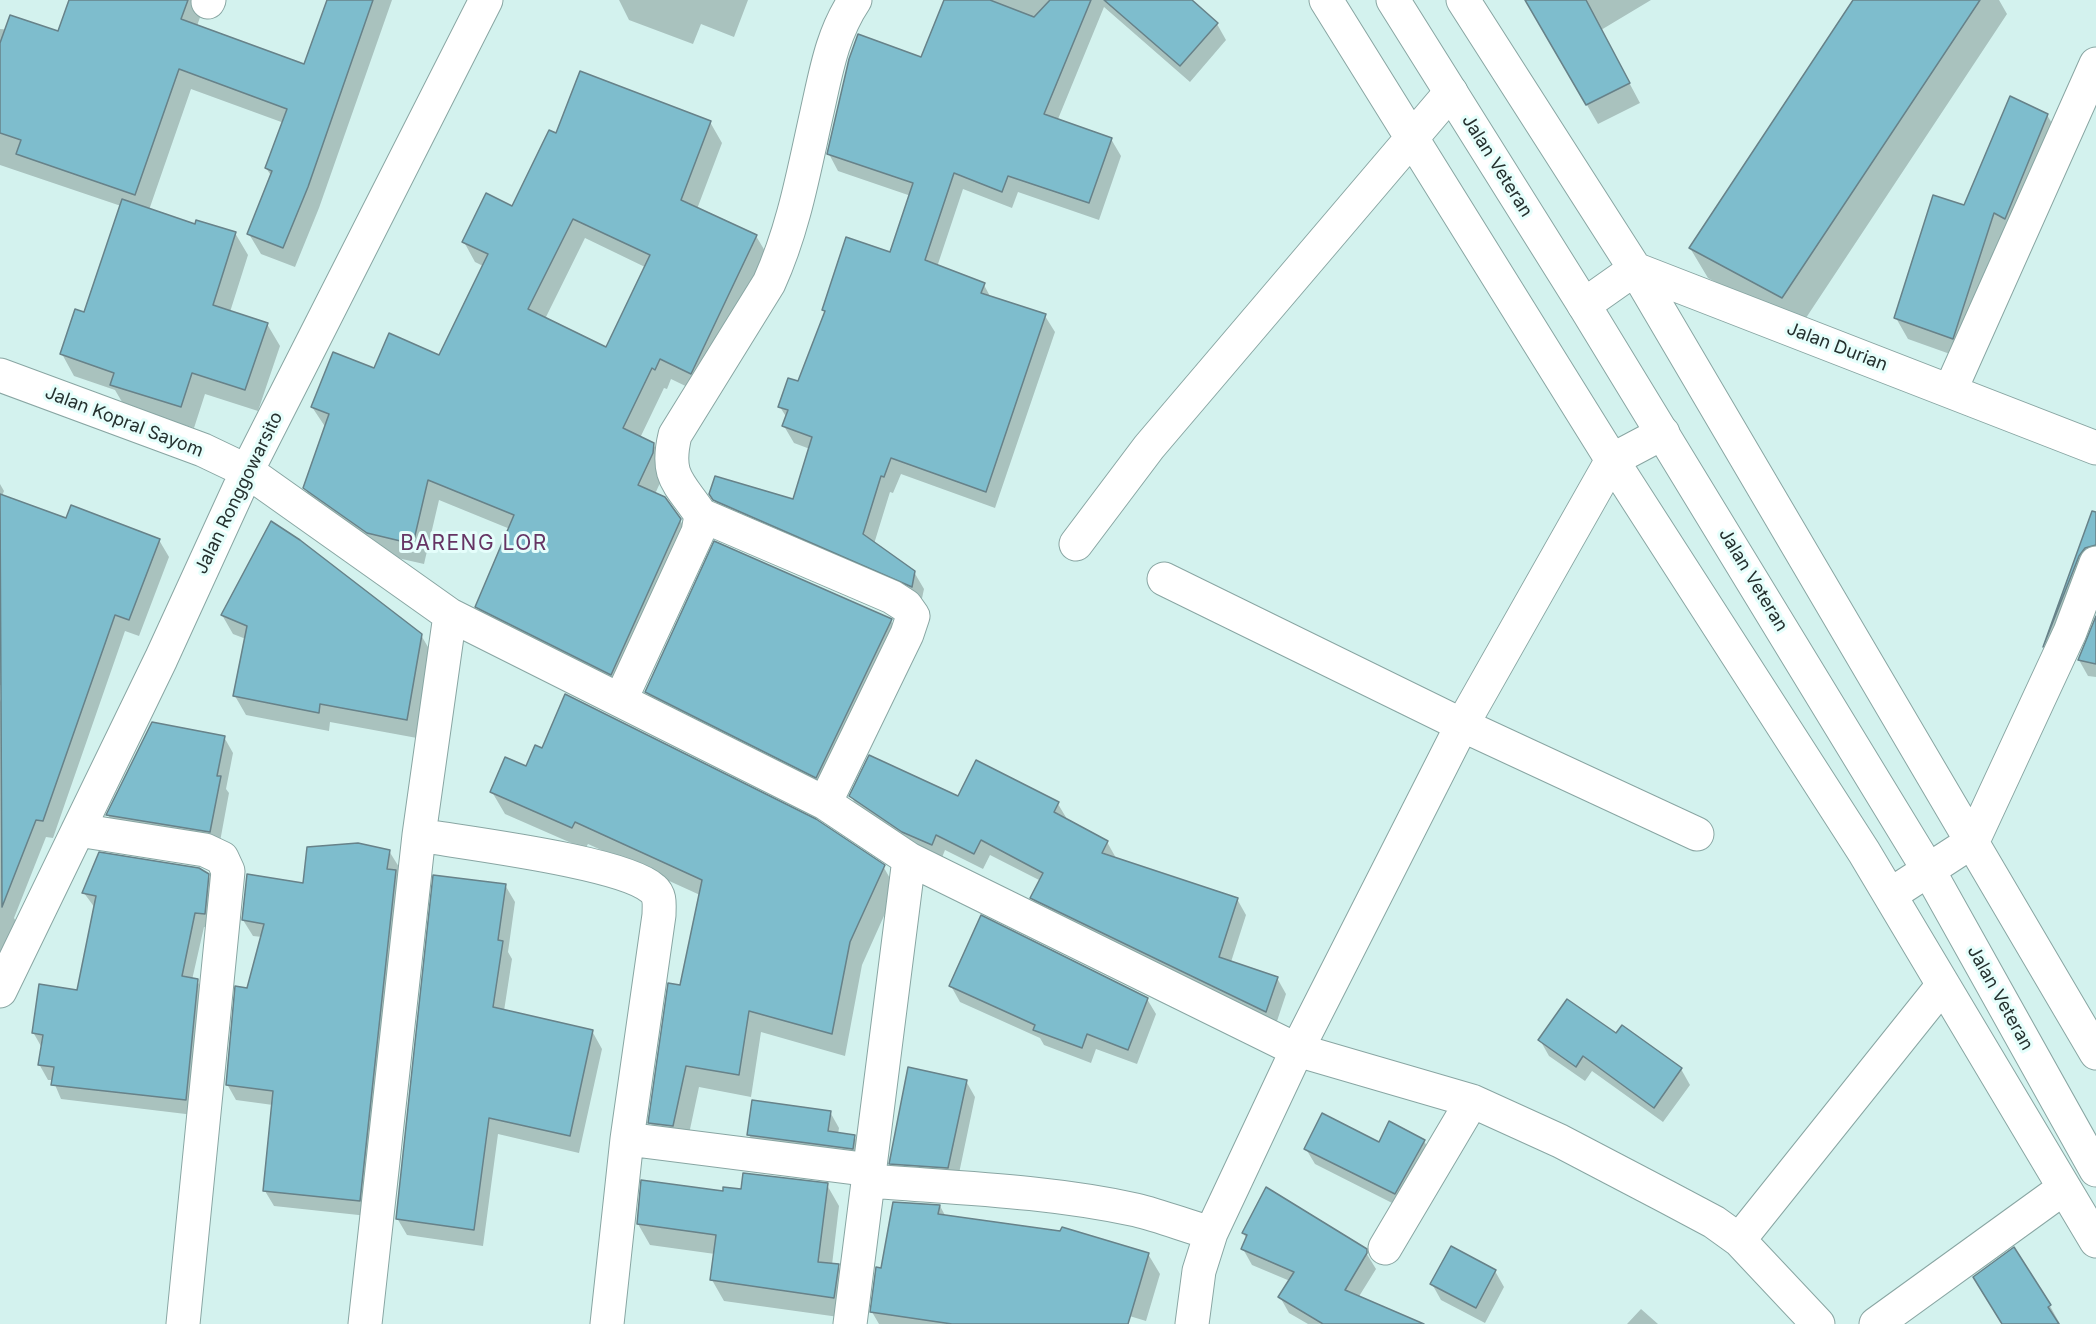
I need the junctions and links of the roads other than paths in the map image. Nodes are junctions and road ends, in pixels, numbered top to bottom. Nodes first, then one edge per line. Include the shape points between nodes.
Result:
1 (486, 0) edge
2 (855, 0) edge
3 (1326, 0) edge
4 (1393, 0) edge
5 (1463, 0) edge
6 (2096, 64) edge
7 (1451, 92) junction
8 (1410, 138) junction
9 (1635, 268) junction
10 (1584, 305) junction
11 (0, 375) edge
12 (1950, 391) junction
13 (1663, 433) junction
14 (2096, 448) edge
15 (1612, 460) junction
16 (247, 471) junction
17 (701, 515) junction
18 (1076, 544) dead end
19 (2096, 563) edge
20 (1164, 579) dead end
21 (450, 615) junction
22 (621, 699) junction
23 (1462, 725) junction
24 (825, 803) junction
25 (78, 830) junction
26 (1697, 834) dead end
27 (419, 835) junction
28 (1972, 842) junction
29 (909, 859) junction
30 (1929, 870) junction
31 (1890, 895) junction
32 (1943, 985) junction
33 (0, 991) edge
34 (1297, 1050) junction
35 (2096, 1053) edge
36 (1472, 1101) junction
37 (627, 1139) junction
38 (2096, 1170) edge
39 (871, 1176) junction
40 (2064, 1188) junction
41 (1211, 1233) junction
42 (1739, 1240) junction
43 (2096, 1241) edge
44 (1385, 1248) dead end
45 (183, 1324) edge
46 (365, 1324) edge
47 (607, 1324) edge
48 (850, 1324) edge
49 (1192, 1324) edge
50 (1818, 1324) edge
51 (1876, 1324) edge

1 - 16 street, Jalan Ronggowarsito
2 - 17 street via 833,41 781,256 769,283 675,435 671,472
3 - 8 street
4 - 7 street, Jalan Veteran
5 - 9 street
6 - 12 street
7 - 8 street
7 - 10 street, Jalan Veteran
8 - 15 street
8 - 18 street via 1149,447
9 - 10 street
9 - 12 street, Jalan Durian
9 - 28 street
10 - 13 street, Jalan Veteran
11 - 16 street, Jalan Kopral Sayom via 203,450
12 - 14 street, Jalan Durian
13 - 15 street
13 - 30 street, Jalan Veteran
15 - 23 street
15 - 31 street
16 - 21 street, Jalan Kopral Sayom
16 - 25 street, Jalan Ronggowarsito
17 - 22 street via 698,532
17 - 24 street via 892,597 913,616
19 - 28 street via 2070,632
20 - 23 street
21 - 22 street, Jalan Kopral Sayom
21 - 27 street
22 - 24 street, Jalan Kopral Sayom
23 - 26 street
23 - 34 street
24 - 29 street, Jalan Kopral Sayom
25 - 33 street, Jalan Ronggowarsito
25 - 45 street via 205,850 222,858 228,871
27 - 37 street via 617,872 655,890 660,898 659,915
27 - 46 street
28 - 30 street
28 - 35 street
29 - 34 street, Jalan Kopral Sayom
29 - 39 street
30 - 31 street
30 - 38 street, Jalan Veteran
31 - 32 street
32 - 40 street
32 - 42 street
34 - 36 street, Jalan Kopral Sayom
34 - 41 street
36 - 42 street, Jalan Kopral Sayom via 1570,1146 1714,1222
36 - 44 street
37 - 39 street
37 - 47 street
39 - 41 street via 1136,1210
39 - 48 street
40 - 43 street
40 - 51 street
41 - 49 street via 1199,1271
42 - 50 street, Jalan Kopral Sayom

